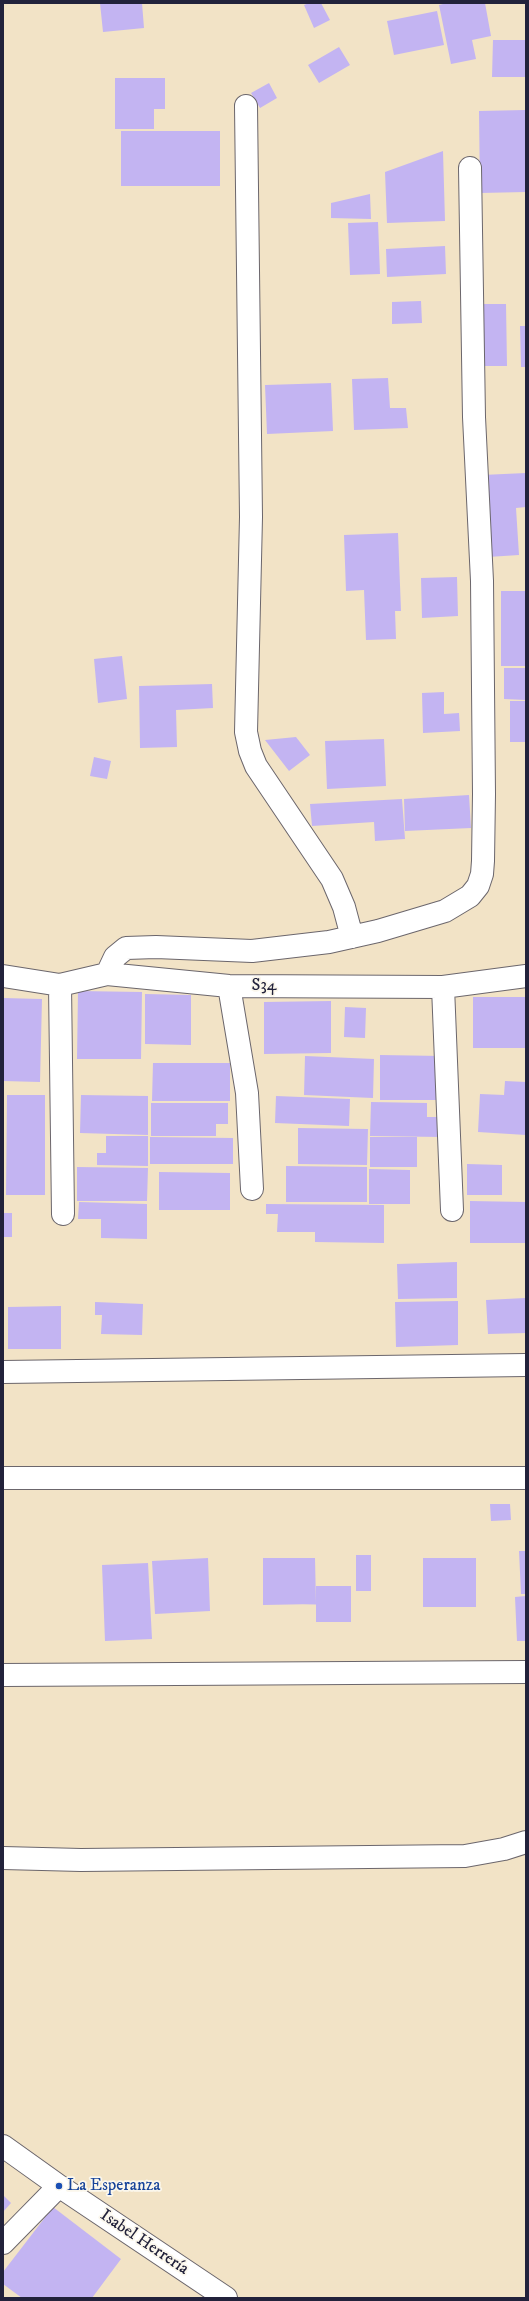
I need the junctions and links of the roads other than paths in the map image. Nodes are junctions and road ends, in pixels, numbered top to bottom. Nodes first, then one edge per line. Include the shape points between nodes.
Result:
1 (246, 106) dead end
2 (470, 168) dead end
3 (352, 937) junction
4 (107, 974) junction
5 (3, 976) edge
6 (526, 976) edge
7 (60, 985) junction
8 (229, 986) junction
9 (443, 987) junction
10 (252, 1189) dead end
11 (452, 1210) dead end
12 (63, 1214) dead end
13 (526, 1365) edge
14 (3, 1372) edge
15 (3, 1478) edge
16 (526, 1478) edge
17 (526, 1672) edge
18 (3, 1675) edge
19 (526, 1842) edge
20 (3, 1858) edge
21 (3, 2146) edge
22 (59, 2186) junction
23 (3, 2243) edge
24 (226, 2298) edge

1 - 3 street via 251,517 246,732 256,766 332,879
2 - 3 street via 474,417 482,581 482,874 478,886 470,896 445,911
3 - 4 street via 252,951 126,948 115,957
4 - 7 street, S34
4 - 8 street, S34
5 - 7 street, S34
6 - 9 street, S34
7 - 12 street
8 - 9 street, S34
8 - 10 street via 247,1093
9 - 11 street
13 - 14 street
15 - 16 street
17 - 18 street
19 - 20 street via 465,1856 89,1860
21 - 22 street, Isabel Herrería
22 - 23 street
22 - 24 street, Isabel Herrería

